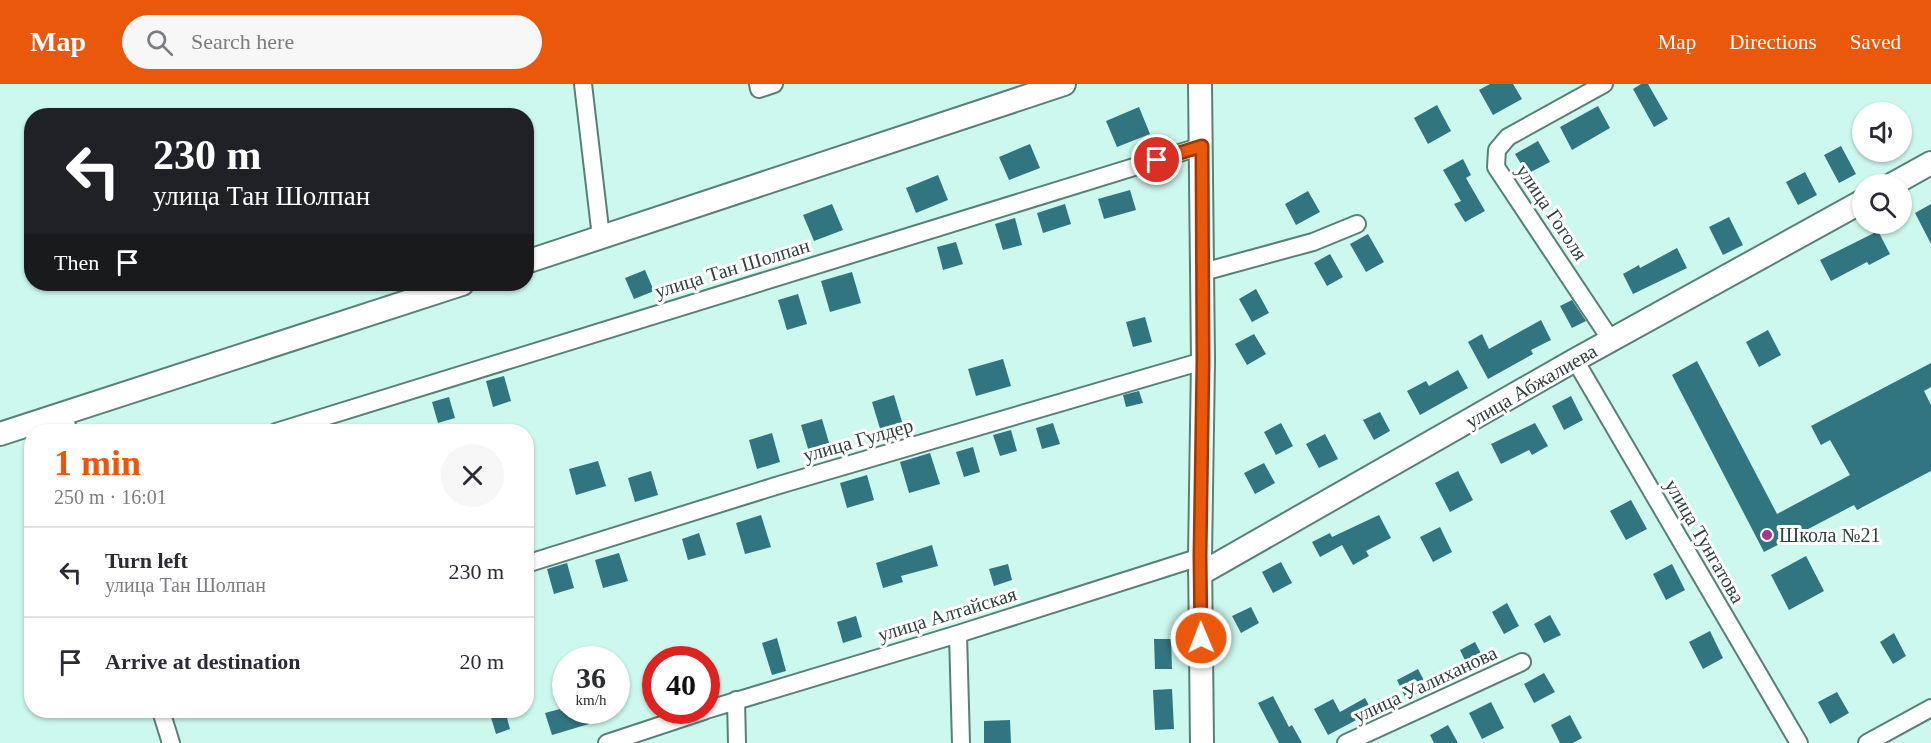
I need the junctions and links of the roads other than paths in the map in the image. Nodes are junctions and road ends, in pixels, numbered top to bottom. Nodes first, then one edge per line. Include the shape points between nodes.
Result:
1 (584, 84) edge
2 (758, 84) edge
3 (774, 84) edge
4 (1064, 84) edge
5 (1200, 84) edge
6 (1604, 84) edge
7 (1202, 146) junction
8 (1931, 163) edge
9 (1911, 174) edge
10 (1852, 207) edge
11 (1357, 224) dead end
12 (601, 237) junction
13 (534, 259) edge
14 (1203, 272) junction
15 (442, 291) edge
16 (1611, 340) junction
17 (1575, 360) junction
18 (1203, 361) junction
19 (66, 422) edge
20 (302, 424) edge
21 (24, 430) edge
22 (0, 434) edge
23 (534, 562) edge
24 (1200, 565) junction
25 (958, 634) junction
26 (1522, 662) dead end
27 (736, 700) junction
28 (720, 706) edge
29 (1931, 708) edge
30 (163, 718) edge
31 (665, 724) edge
32 (171, 743) edge
33 (607, 743) edge
34 (737, 743) edge
35 (961, 743) edge
36 (1203, 743) edge
37 (1346, 743) edge
38 (1799, 743) edge
39 (1867, 743) edge

1 - 12 street
2 - 3 street via 759,89
4 - 12 street
5 - 7 street
6 - 16 street, улица Гоголя via 1508,137 1497,150 1496,167
7 - 14 street
7 - 20 street, улица Тан Шолпан
8 - 9 street
10 - 16 street, улица Абжалиева
11 - 14 street via 1313,242
12 - 13 street
14 - 18 street
15 - 19 street
16 - 17 street, улица Абжалиева
17 - 24 street, улица Абжалиева
17 - 38 street, улица Тунгатова
18 - 23 street, улица Гулдер
18 - 24 street
21 - 22 street
24 - 25 street, улица Алтайская
24 - 36 street
25 - 27 street, улица Алтайская
25 - 35 street
26 - 37 street, улица Уалиханова
27 - 28 street, улица Алтайская
27 - 34 street
29 - 39 street
30 - 32 street
31 - 33 street, улица Алтайская

